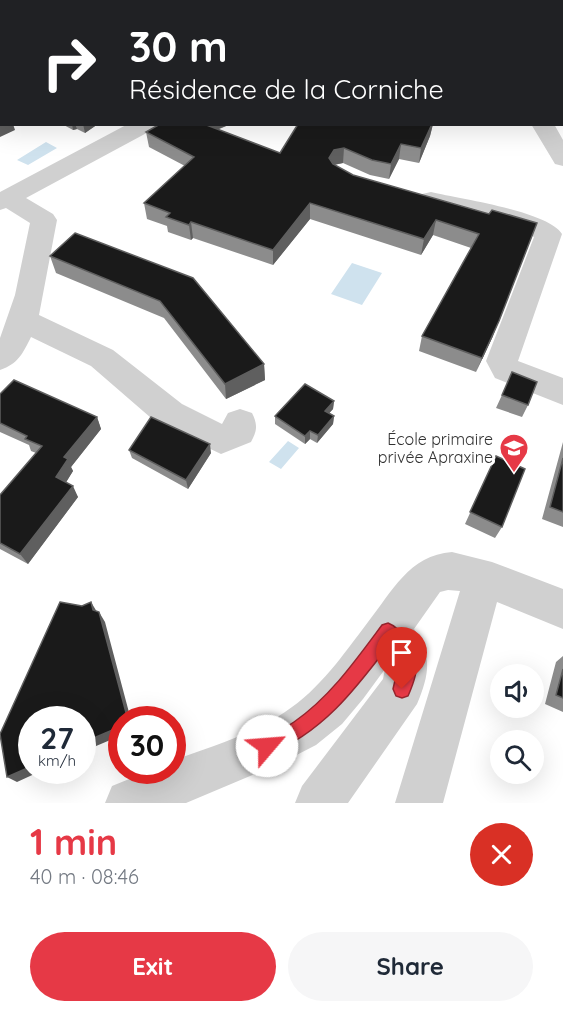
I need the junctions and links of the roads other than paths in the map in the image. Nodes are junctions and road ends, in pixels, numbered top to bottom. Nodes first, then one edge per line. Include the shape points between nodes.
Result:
1 (142, 126) edge
2 (543, 126) edge
3 (563, 159) edge
4 (406, 194) edge
5 (3, 200) edge
6 (23, 320) junction
7 (0, 358) edge
8 (563, 392) edge
9 (240, 423) dead end
10 (483, 579) junction
11 (563, 609) edge
12 (388, 631) junction
13 (129, 803) edge
14 (319, 803) edge
15 (419, 803) edge

1 - 5 street
2 - 3 street
4 - 8 street via 530,223 549,234 502,361 506,369
5 - 6 street via 44,219
6 - 7 street via 8,355
6 - 9 street via 102,358 170,414 221,440 239,432
10 - 11 street
10 - 12 street via 455,571 440,572 426,579
10 - 15 street
12 - 13 street via 348,684 300,729
12 - 14 street via 402,647 408,663 402,689

